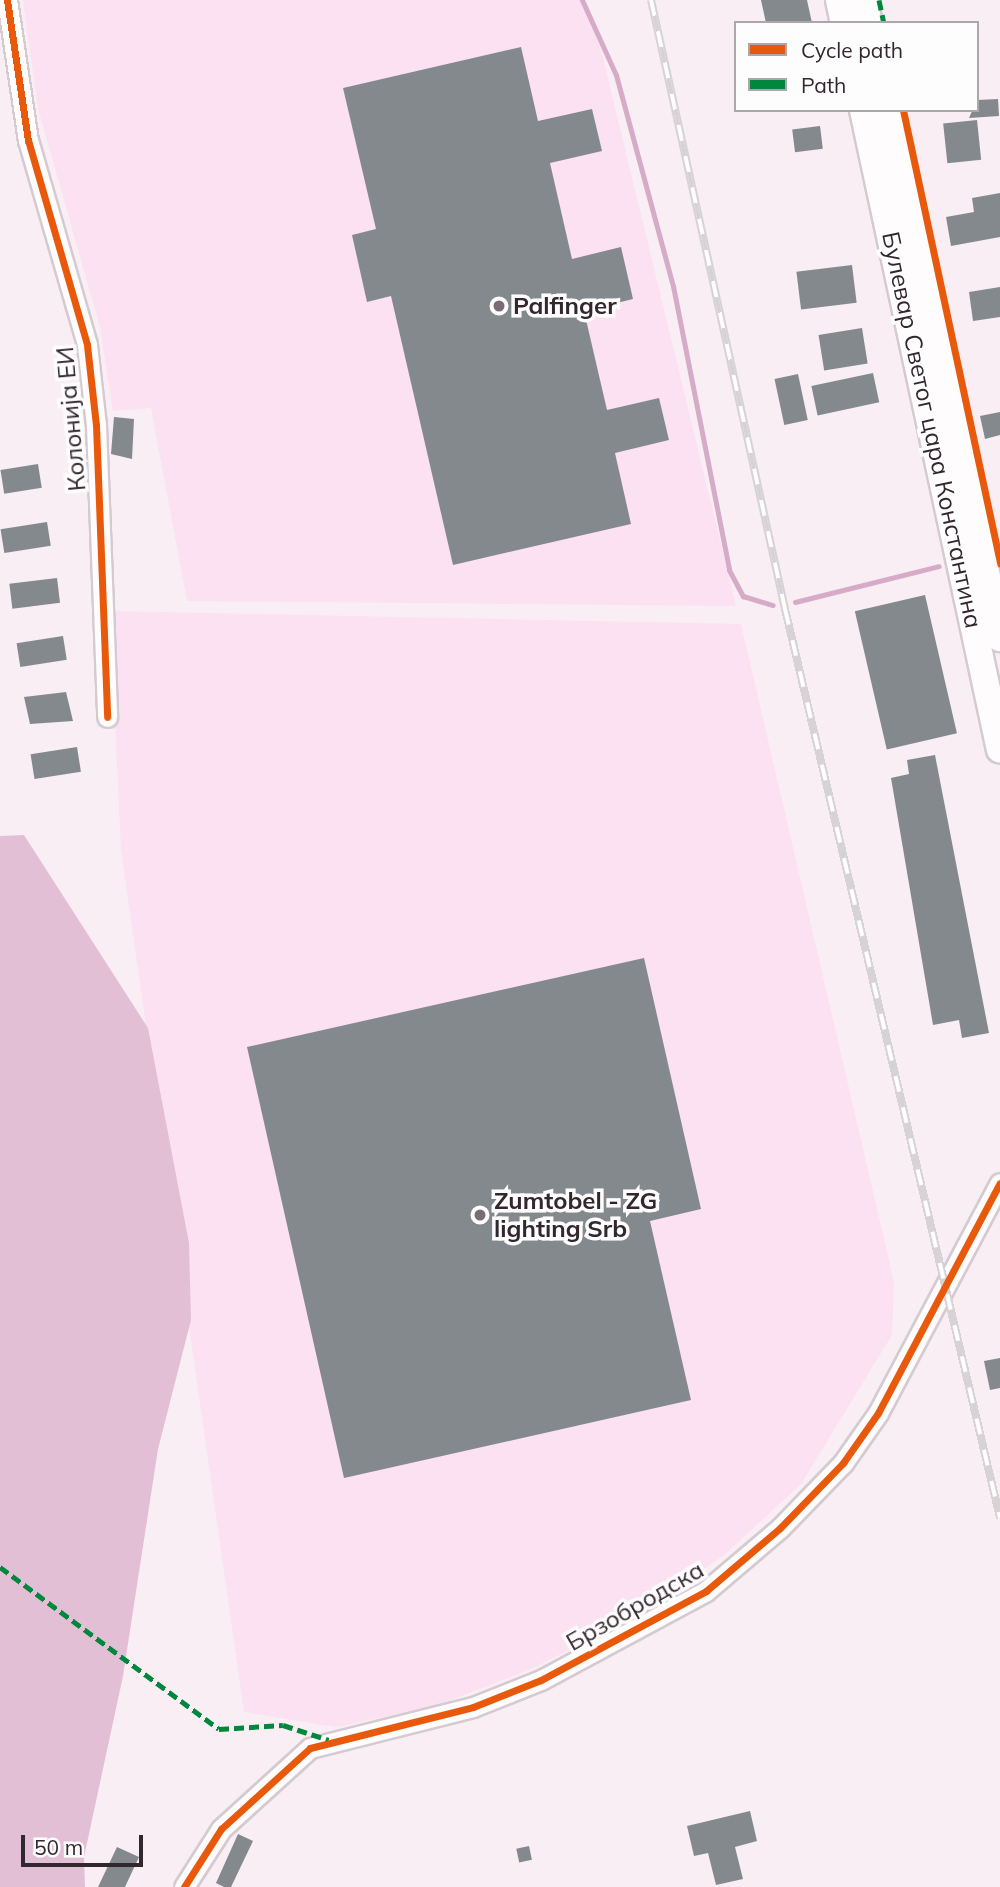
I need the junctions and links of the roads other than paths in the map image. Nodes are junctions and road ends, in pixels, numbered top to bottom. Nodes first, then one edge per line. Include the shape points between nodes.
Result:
1 (7, 0) edge
2 (839, 0) edge
3 (864, 0) edge
4 (844, 21) edge
5 (869, 21) edge
6 (863, 112) edge
7 (888, 112) edge
8 (1000, 638) edge
9 (107, 717) dead end
10 (1000, 750) edge
11 (1000, 1183) edge
12 (184, 1887) edge

1 - 9 street, Колонија ЕИ via 28,140 87,345 96,425
2 - 4 main road
3 - 5 main road
6 - 10 main road, Булевар Светог цара Константина
7 - 8 main road, Булевар Светог цара Константина
11 - 12 street, Брзобродска via 898,1379 843,1463 706,1591 507,1695 310,1748 221,1829

